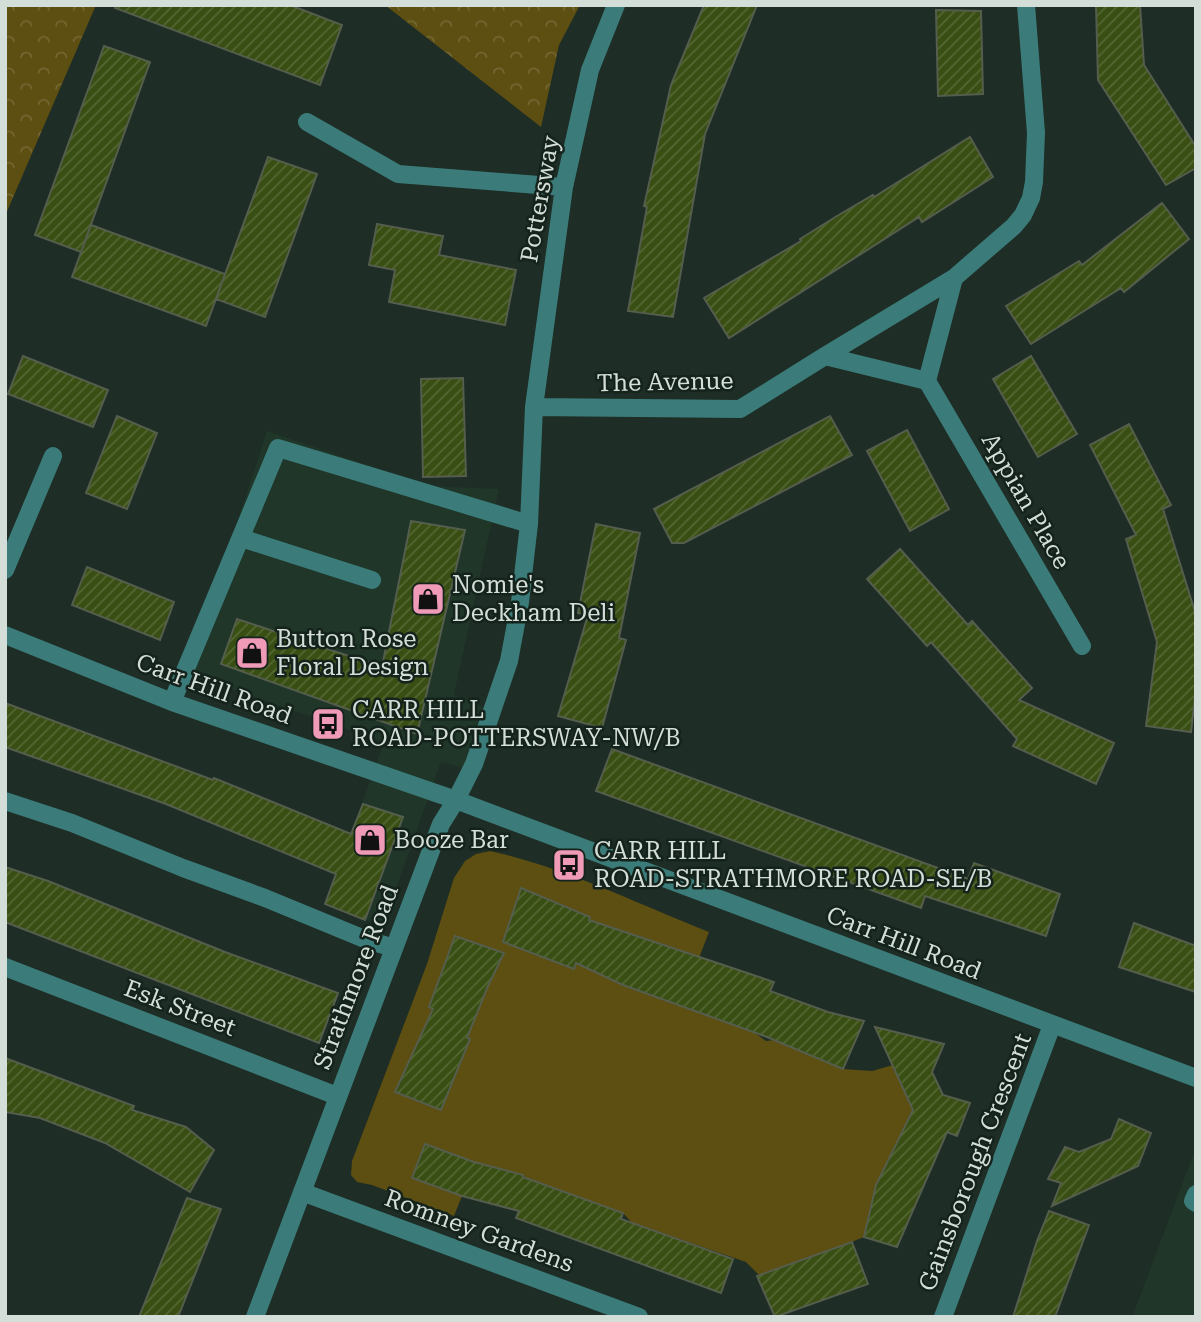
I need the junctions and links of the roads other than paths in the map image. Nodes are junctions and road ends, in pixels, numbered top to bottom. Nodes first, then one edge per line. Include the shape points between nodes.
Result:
1 (616, 5) edge
2 (1026, 5) edge
3 (307, 122) dead end
4 (564, 187) junction
5 (954, 278) junction
6 (825, 356) junction
7 (927, 381) junction
8 (534, 407) junction
9 (53, 456) dead end
10 (529, 524) junction
11 (241, 538) junction
12 (5, 570) edge
13 (372, 580) dead end
14 (5, 635) edge
15 (1082, 646) dead end
16 (172, 702) junction
17 (5, 800) edge
18 (456, 800) junction
19 (394, 948) junction
20 (5, 967) edge
21 (1052, 1025) junction
22 (1196, 1078) edge
23 (337, 1096) junction
24 (303, 1192) junction
25 (1196, 1194) edge
26 (1196, 1202) edge
27 (256, 1317) edge
28 (639, 1317) edge
29 (943, 1317) edge

1 - 4 street, Pottersway via 590,70
2 - 5 street, The Avenue via 1036,133 1031,198 1014,226
3 - 4 street via 398,174
4 - 8 street, Pottersway
5 - 6 street, The Avenue
5 - 7 street
6 - 7 street
6 - 8 street, The Avenue via 740,409
7 - 15 street, Appian Place
8 - 10 street, Strathmore Road
9 - 12 street
10 - 11 street via 278,448
10 - 18 street, Strathmore Road via 509,661 474,764
11 - 13 street
11 - 16 street
14 - 16 street, Carr Hill Road
16 - 18 street, Carr Hill Road
17 - 19 street
18 - 19 street, Strathmore Road via 441,824
18 - 21 street, Carr Hill Road
19 - 23 street, Strathmore Road
20 - 23 street, Esk Street
21 - 22 street, Carr Hill Road
21 - 29 street, Gainsborough Crescent
23 - 24 street, Strathmore Road
24 - 27 street, Strathmore Road
24 - 28 street, Romney Gardens
25 - 26 street

